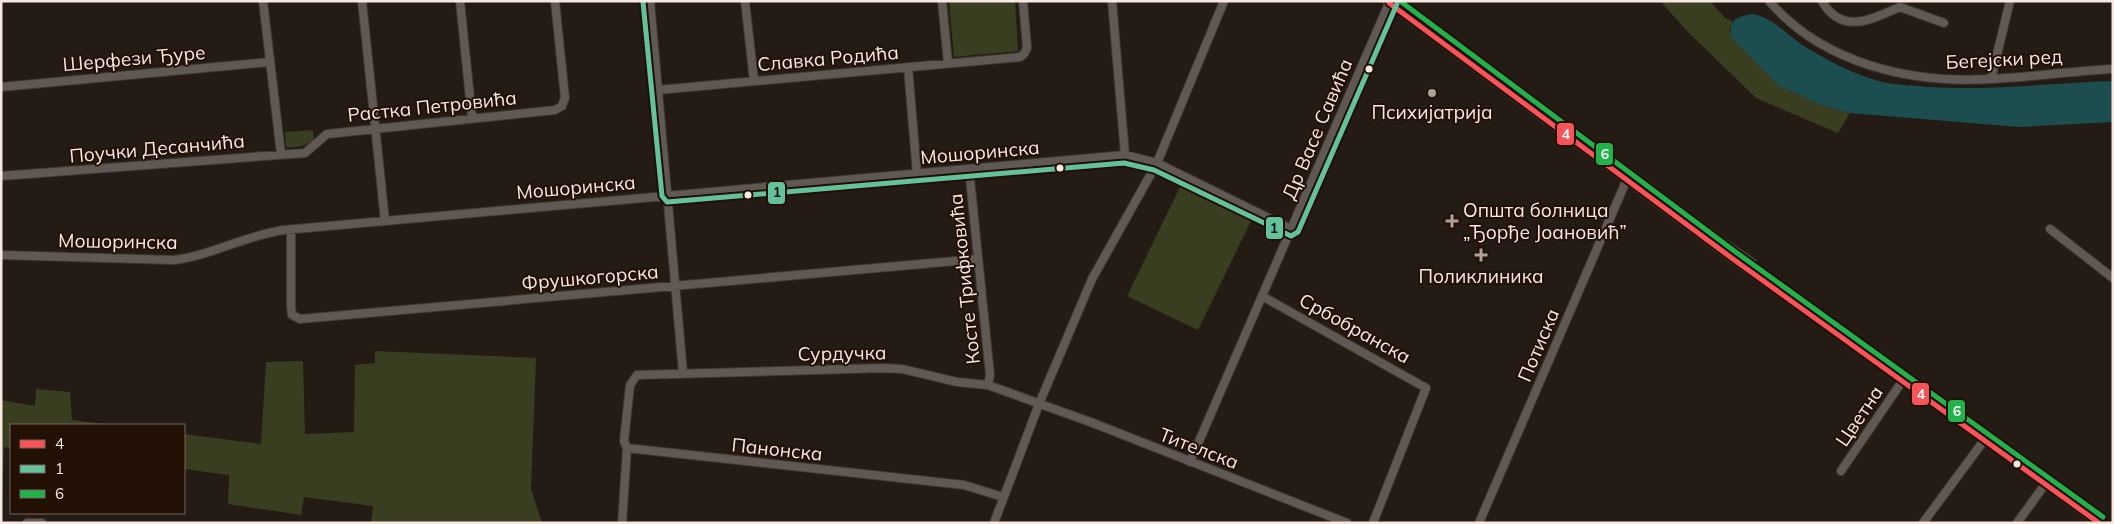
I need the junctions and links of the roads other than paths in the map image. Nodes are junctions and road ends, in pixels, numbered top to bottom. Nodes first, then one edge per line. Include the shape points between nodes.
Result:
1 (263, 1) edge
2 (362, 1) edge
3 (460, 1) edge
4 (555, 1) edge
5 (650, 1) edge
6 (745, 1) edge
7 (942, 1) edge
8 (1022, 1) edge
9 (1112, 1) edge
10 (1224, 1) edge
11 (1769, 1) edge
12 (1822, 1) edge
13 (2010, 1) edge
14 (1389, 2) edge
15 (1900, 5) edge
16 (1944, 23) dead end
17 (269, 62) junction
18 (948, 63) junction
19 (908, 67) junction
20 (2113, 69) edge
21 (1992, 79) junction
22 (754, 81) junction
23 (1, 87) edge
24 (658, 90) junction
25 (472, 118) junction
26 (376, 128) junction
27 (314, 147) joint
28 (281, 154) junction
29 (1125, 155) junction
30 (1157, 163) junction
31 (969, 169) junction
32 (917, 174) junction
33 (1, 176) edge
34 (1627, 179) junction
35 (669, 195) junction
36 (385, 221) junction
37 (1291, 229) junction
38 (2050, 229) dead end
39 (291, 230) junction
40 (1, 255) edge
41 (978, 259) junction
42 (2113, 278) edge
43 (677, 285) junction
44 (1262, 296) junction
45 (684, 373) junction
46 (1903, 380) junction
47 (988, 385) junction
48 (1039, 404) junction
49 (1985, 439) junction
50 (627, 448) junction
51 (1190, 462) junction
52 (1841, 471) dead end
53 (2046, 483) junction
54 (1003, 497) junction
55 (27, 523) edge
56 (42, 523) edge
57 (622, 523) edge
58 (994, 523) edge
59 (1347, 523) edge
60 (1373, 523) edge
61 (1479, 523) edge
62 (1923, 523) edge
63 (2017, 523) edge
64 (2099, 523) edge

1 - 17 street
2 - 26 street
3 - 25 street
4 - 25 street, Растка Петровића via 564,104 560,108
5 - 24 street
6 - 22 street
7 - 18 street
8 - 18 street, Славка Родића via 1026,52 1020,56
9 - 29 street
10 - 30 street
11 - 21 street, Бегејски ред via 1794,26 1860,63 1935,78
12 - 15 street, Бегејски ред via 1837,17 1855,22 1865,21
13 - 21 street
14 - 34 street
14 - 37 street, Др Васе Савића
15 - 16 street, Бегејски ред
17 - 23 street, Шерфези Ђуре
17 - 28 street
18 - 19 street, Славка Родића
19 - 22 street, Славка Родића
19 - 32 street
20 - 21 street, Бегејски ред
22 - 24 street, Славка Родића
24 - 35 street
25 - 26 street, Растка Петровића
26 - 27 street, Растка Петровића via 327,134
26 - 36 street
27 - 28 street, Поучки Десанчића via 305,153
28 - 33 street, Поучки Десанчића
29 - 30 street, Мошоринска
29 - 31 street, Мошоринска
30 - 37 street, Мошоринска
30 - 48 street via 1092,279
31 - 32 street, Мошоринска
31 - 41 street, Косте Трифковића
32 - 35 street, Мошоринска
34 - 46 street
34 - 61 street, Потиска
35 - 36 street, Мошоринска
35 - 43 street
36 - 39 street, Мошоринска
37 - 44 street, Др Васе Савића
38 - 42 street
39 - 40 street, Мошоринска via 262,234 173,260
39 - 43 street, Фрушкогорска via 291,306 292,315 300,320
41 - 43 street, Фрушкогорска
41 - 47 street, Косте Трифковића via 990,376
43 - 45 street
44 - 51 street, Др Васе Савића
44 - 60 street, Србобранска via 1424,385 1426,392
45 - 47 street, Сурдучка via 883,368
45 - 50 street, Сурдучка via 640,374 632,379 624,441
46 - 49 street
46 - 52 street, Цветна
47 - 48 street, Сурдучка
48 - 51 street, Тителска
48 - 54 street
49 - 53 street
49 - 62 street
50 - 54 street, Панонска via 964,485
50 - 57 street
51 - 59 street, Тителска
53 - 63 street
53 - 64 street
54 - 58 street
55 - 56 street

